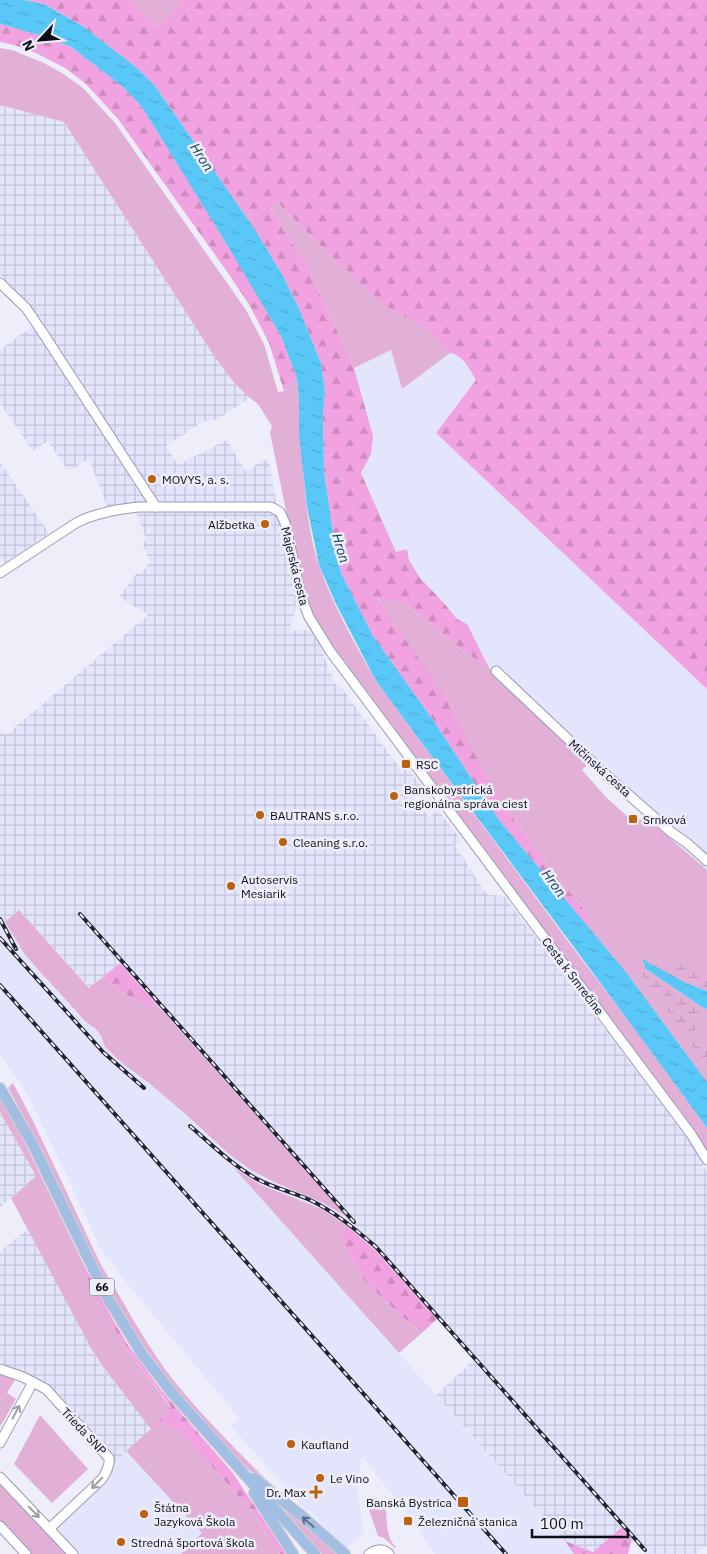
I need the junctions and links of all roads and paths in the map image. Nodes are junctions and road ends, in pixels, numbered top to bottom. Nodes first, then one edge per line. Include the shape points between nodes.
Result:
1 (0, 283) edge
2 (156, 507) junction
3 (0, 573) edge
4 (496, 671) dead end
5 (436, 794) joint
6 (707, 862) edge
7 (0, 1088) edge
8 (707, 1160) edge
9 (0, 1369) edge
10 (33, 1382) junction
11 (0, 1443) edge
12 (236, 1465) junction
13 (0, 1477) edge
14 (0, 1526) edge
15 (49, 1529) junction
16 (26, 1554) edge
17 (73, 1554) edge
18 (293, 1554) edge
19 (315, 1554) edge
20 (345, 1554) edge
21 (368, 1554) edge
22 (389, 1554) edge

1 - 2 street via 26,308
2 - 3 street, Majerská cesta via 133,507 80,520
2 - 5 street, Majerská cesta via 271,507 280,512 300,596 313,624 348,678
4 - 6 street, Mičinská cesta via 598,767
5 - 8 street, Cesta k Smrečine via 691,1134
7 - 12 main road, 66 via 32,1143 130,1336 162,1382
9 - 10 street, Trieda SNP
11 -> 10 street
10 -> 15 street, Trieda SNP via 46,1389 109,1458 102,1479
12 - 18 main road
12 - 19 main road, 66
20 -> 12 main road
13 -> 15 street
14 - 16 street
15 - 17 street
21 - 22 street via 380,1550

